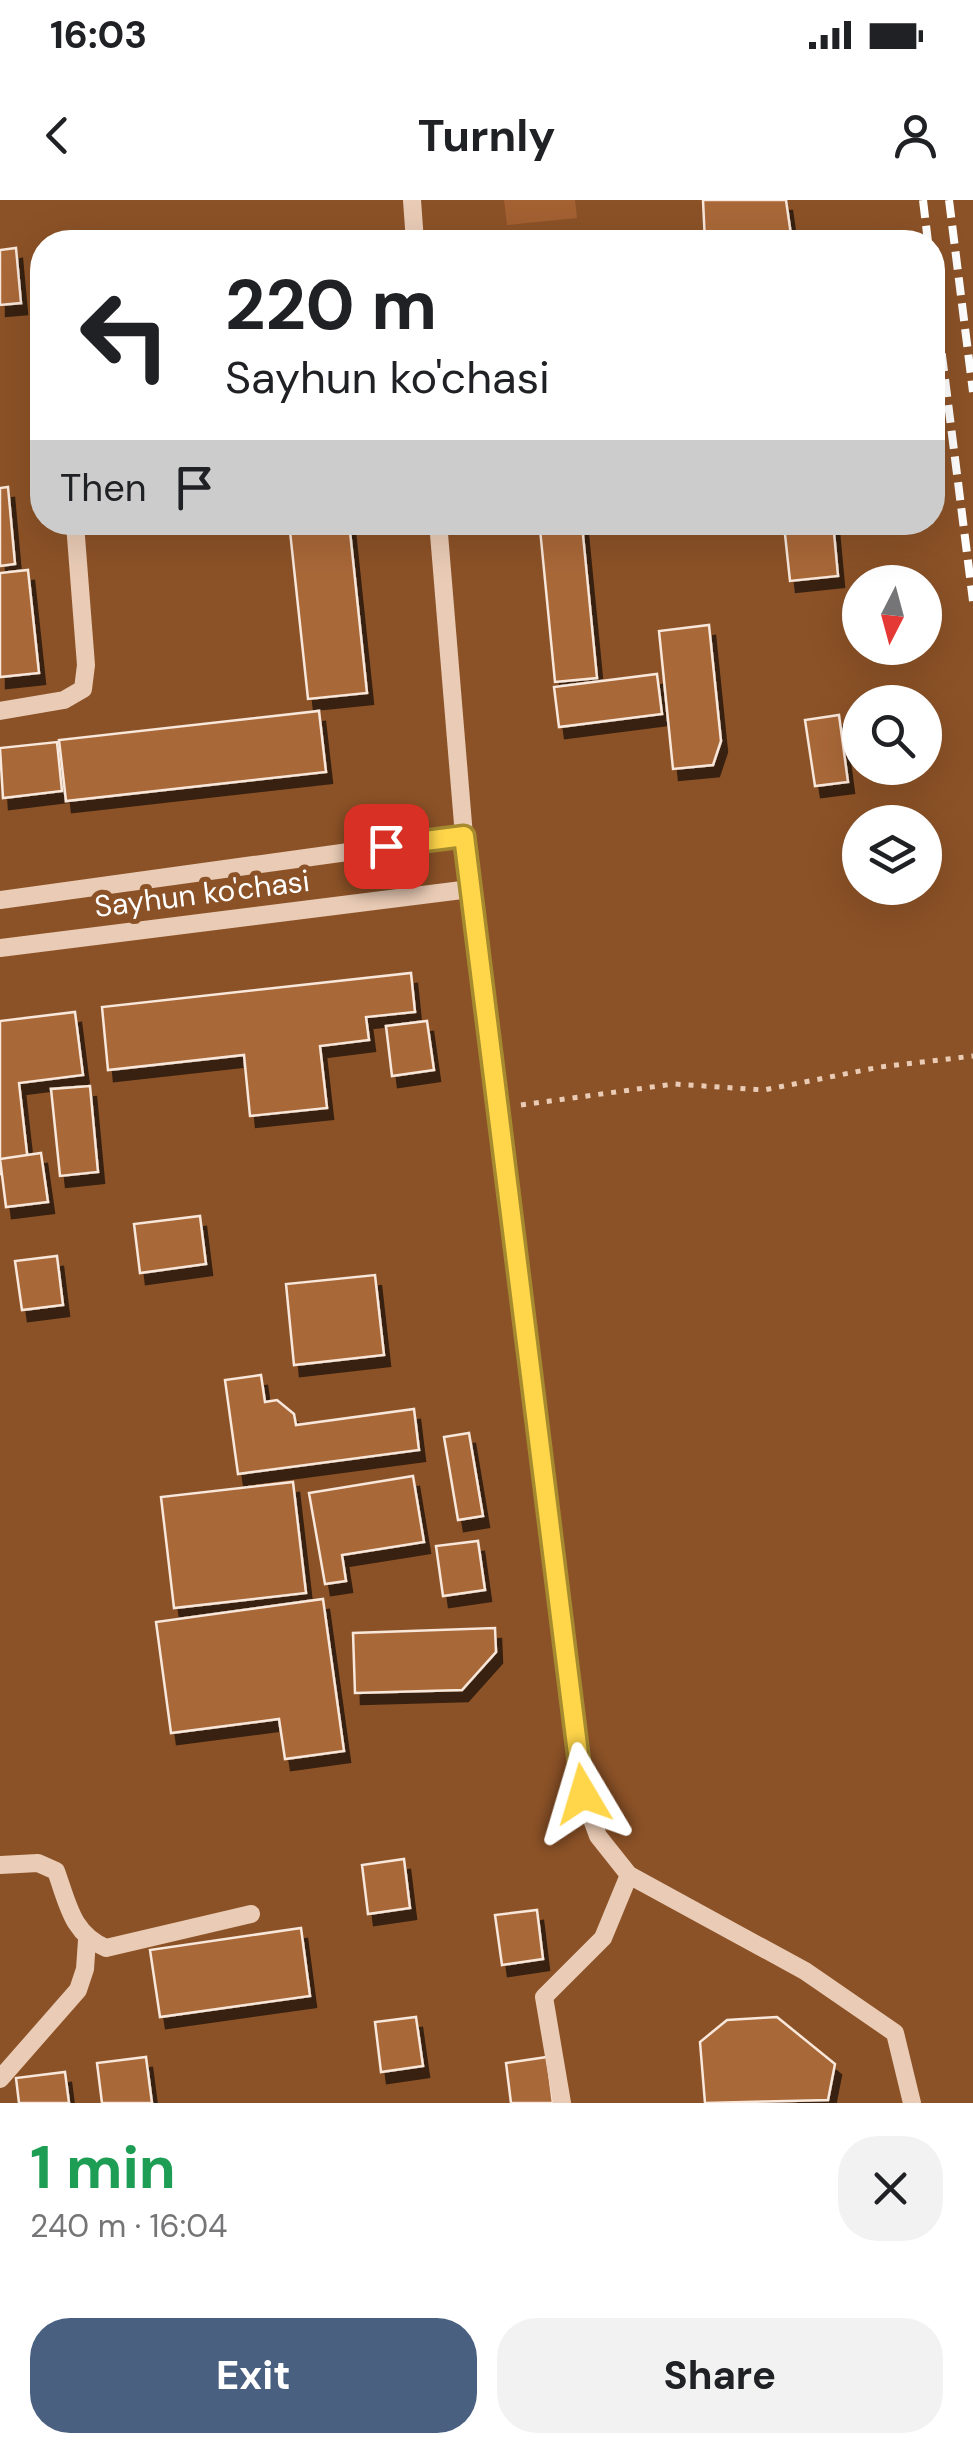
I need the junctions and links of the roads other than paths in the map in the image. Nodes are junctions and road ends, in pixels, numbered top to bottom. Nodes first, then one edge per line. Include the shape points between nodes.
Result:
1 (412, 200) edge
2 (414, 230) edge
3 (76, 535) edge
4 (439, 535) edge
5 (0, 712) edge
6 (464, 836) junction
7 (470, 889) junction
8 (0, 900) edge
9 (0, 948) edge
10 (0, 1864) edge
11 (629, 1875) junction
12 (251, 1914) dead end
13 (87, 1940) junction
14 (0, 2080) edge
15 (562, 2103) edge
16 (912, 2103) edge

1 - 2 street
3 - 5 street via 86,664 82,690
4 - 6 street
6 - 7 street
6 - 8 street, Sayhun ko'chasi
7 - 9 street, Sayhun ko'chasi
7 - 11 street via 583,1794 598,1836
10 - 13 street via 56,1871
11 - 15 street via 603,1938 544,1998
11 - 16 street via 805,1971 895,2033
12 - 13 street via 106,1948
13 - 14 street via 78,1990

